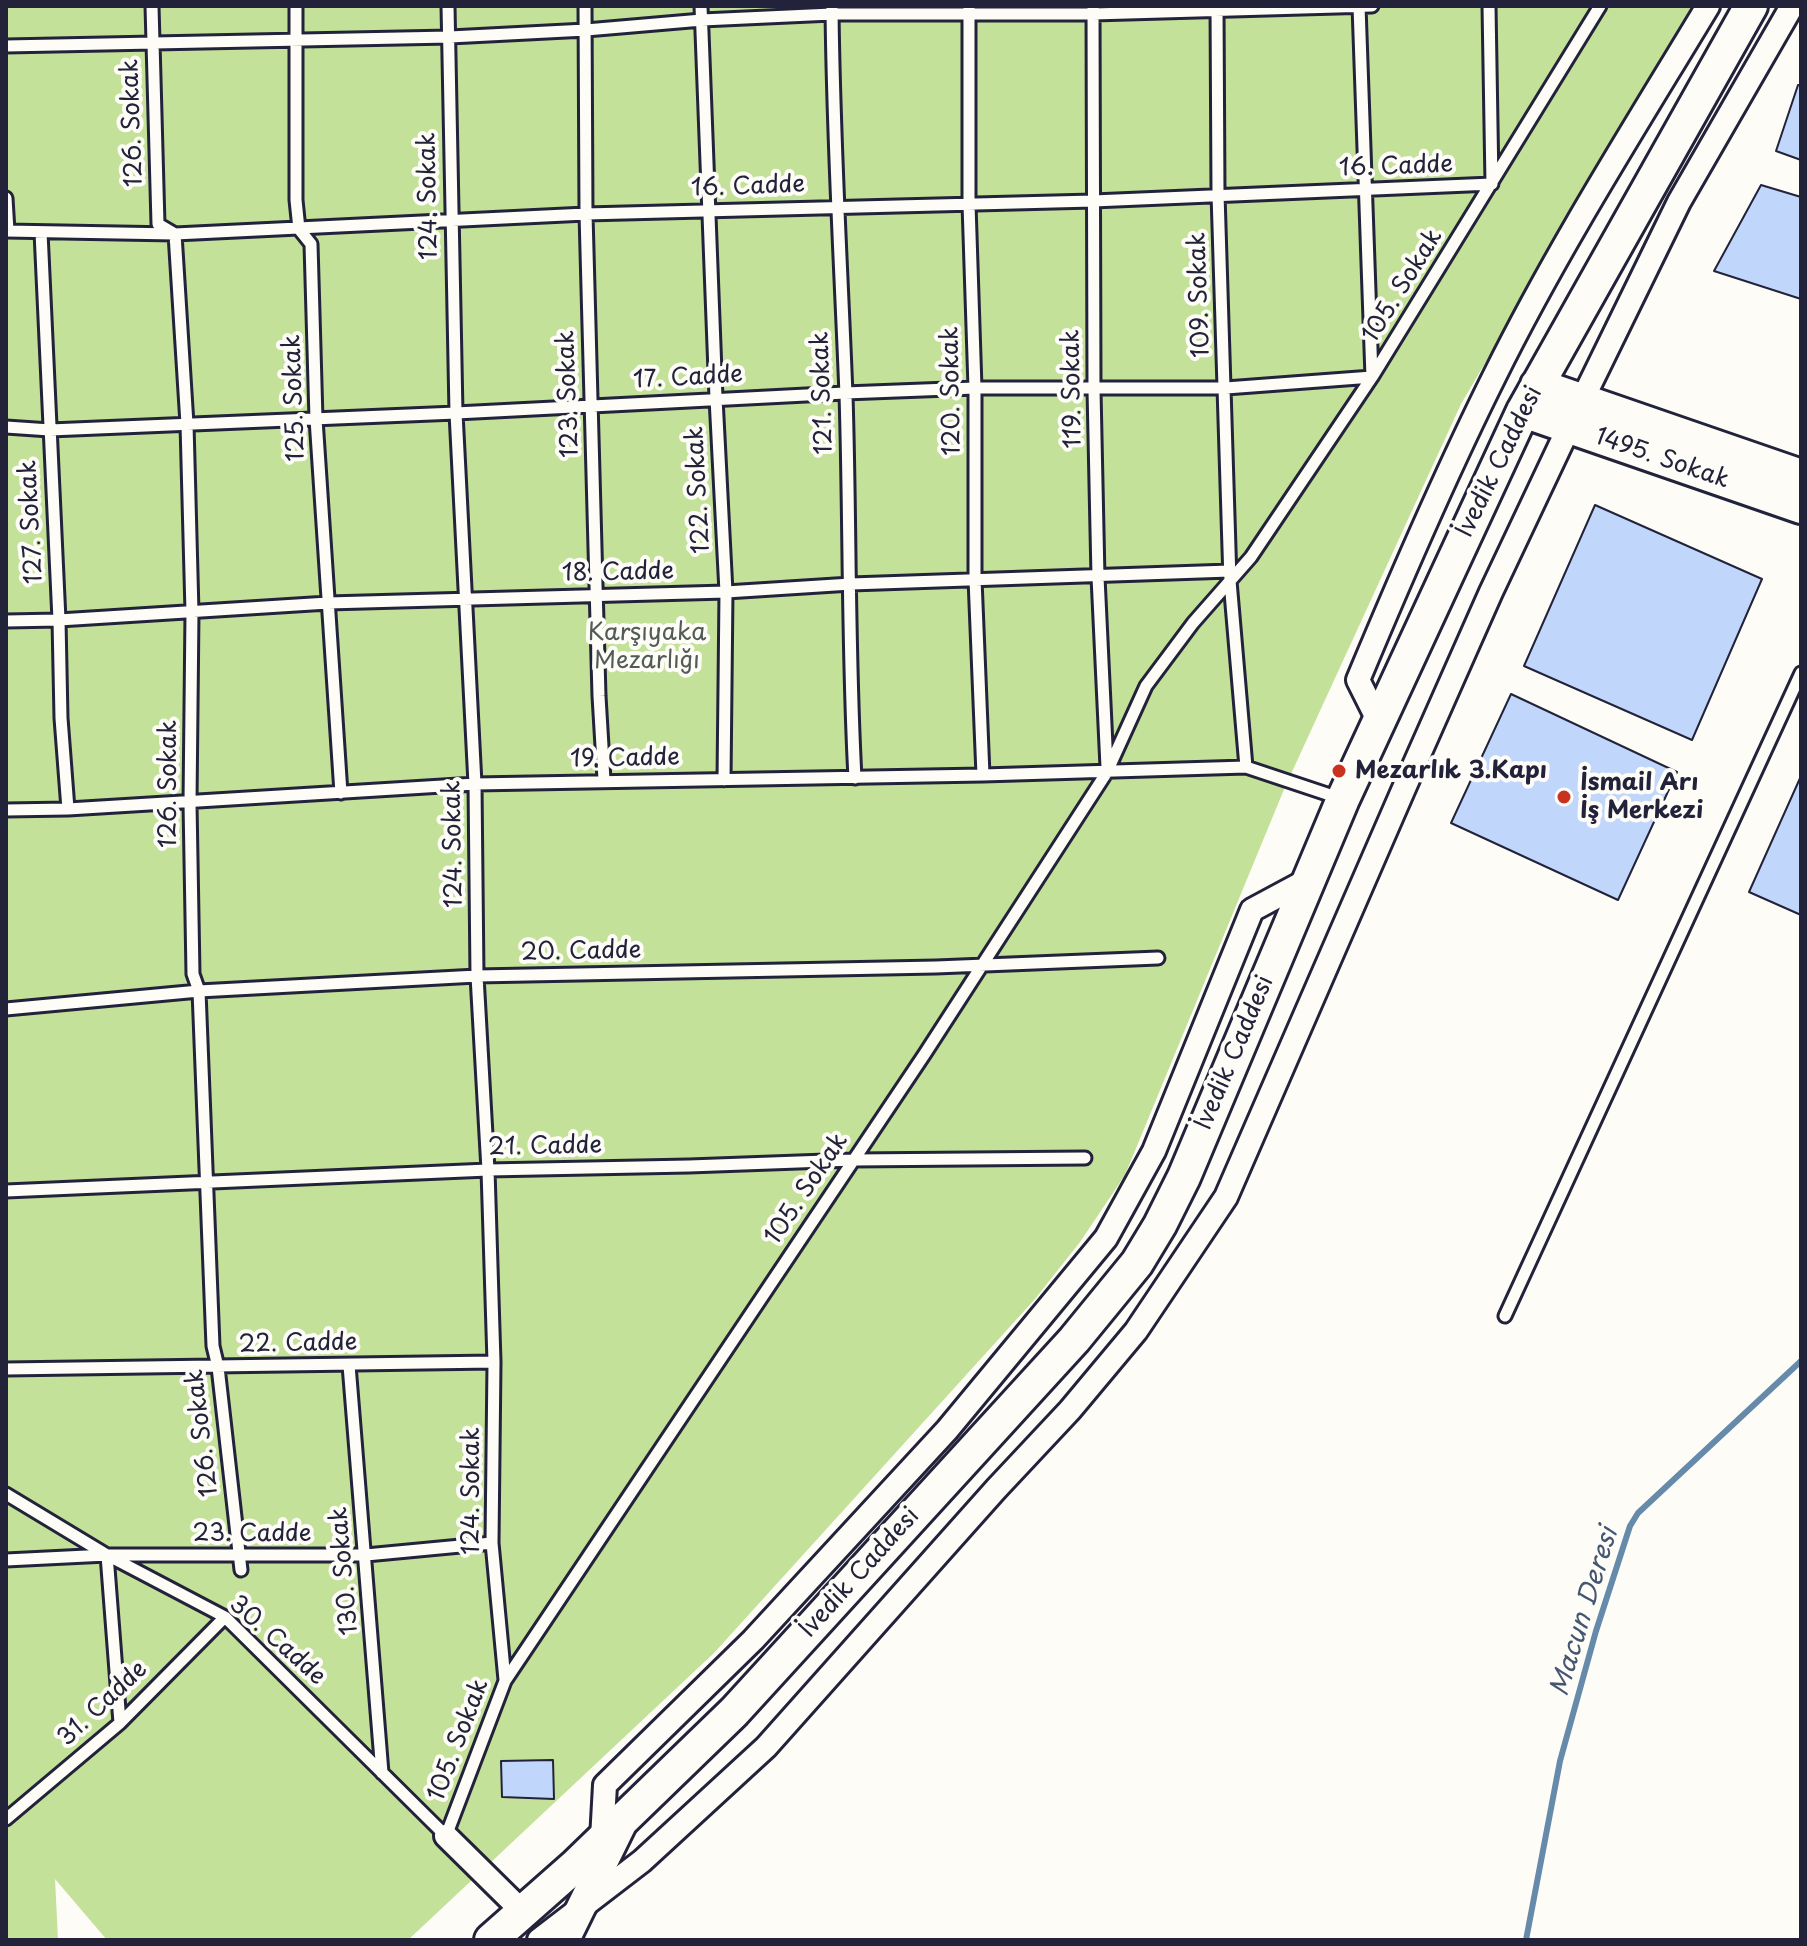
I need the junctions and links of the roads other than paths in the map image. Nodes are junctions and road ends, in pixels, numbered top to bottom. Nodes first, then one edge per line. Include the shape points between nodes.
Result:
1 (152, 6) edge
2 (296, 6) edge
3 (448, 6) edge
4 (585, 6) edge
5 (701, 6) edge
6 (1359, 6) edge
7 (1372, 6) edge
8 (1489, 6) edge
9 (1600, 6) edge
10 (1708, 6) edge
11 (1751, 6) edge
12 (1792, 6) edge
13 (1217, 8) edge
14 (832, 10) edge
15 (969, 10) edge
16 (1093, 10) edge
17 (702, 20) junction
18 (586, 30) junction
19 (450, 37) junction
20 (297, 40) junction
21 (153, 43) junction
22 (6, 46) edge
23 (1661, 84) junction
24 (1695, 103) junction
25 (1492, 184) junction
26 (1365, 190) junction
27 (1218, 194) junction
28 (6, 198) edge
29 (1093, 201) junction
30 (969, 204) junction
31 (836, 206) junction
32 (710, 210) junction
33 (586, 214) junction
34 (451, 220) junction
35 (299, 229) junction
36 (7, 231) edge
37 (41, 232) junction
38 (175, 234) junction
39 (1372, 377) junction
40 (975, 388) junction
41 (1226, 388) junction
42 (1094, 390) junction
43 (845, 393) junction
44 (716, 398) junction
45 (1530, 398) junction
46 (591, 404) junction
47 (456, 413) junction
48 (1575, 414) junction
49 (316, 419) junction
50 (187, 424) junction
51 (6, 427) edge
52 (50, 430) junction
53 (1801, 476) edge
54 (1801, 507) edge
55 (1230, 576) junction
56 (1098, 577) junction
57 (975, 579) junction
58 (851, 584) junction
59 (726, 592) junction
60 (597, 596) junction
61 (466, 598) junction
62 (328, 603) junction
63 (192, 612) junction
64 (59, 620) junction
65 (6, 621) edge
66 (1801, 673) edge
67 (1378, 720) junction
68 (1246, 767) junction
69 (1107, 772) junction
70 (983, 775) junction
71 (855, 778) junction
72 (604, 780) junction
73 (724, 780) junction
74 (475, 784) junction
75 (341, 793) junction
76 (1343, 799) junction
77 (190, 803) junction
78 (68, 809) junction
79 (6, 810) edge
80 (1306, 881) junction
81 (1158, 958) dead end
82 (981, 964) junction
83 (477, 976) junction
84 (199, 991) junction
85 (6, 1009) edge
86 (1085, 1158) dead end
87 (853, 1160) junction
88 (488, 1170) junction
89 (205, 1183) junction
90 (6, 1191) edge
91 (1505, 1316) dead end
92 (494, 1362) junction
93 (349, 1365) junction
94 (218, 1367) junction
95 (6, 1369) edge
96 (6, 1494) edge
97 (492, 1543) junction
98 (107, 1555) junction
99 (366, 1555) junction
100 (240, 1556) junction
101 (6, 1560) edge
102 (241, 1570) dead end
103 (225, 1617) junction
104 (505, 1681) junction
105 (120, 1723) junction
106 (382, 1773) junction
107 (626, 1816) junction
108 (6, 1819) edge
109 (446, 1836) junction
110 (602, 1839) junction
111 (581, 1907) junction
112 (523, 1912) junction
113 (491, 1940) edge
114 (539, 1940) edge
115 (565, 1940) edge

1 - 21 lane, 126. Sokak
2 - 20 lane, 125. Sokak
3 - 19 lane, 124. Sokak
4 - 18 lane, 123. Sokak
5 - 17 lane, 122. Sokak
6 - 7 lane
6 - 13 lane
6 - 26 lane
8 - 25 lane
9 - 25 lane, 105. Sokak
10 - 23 street
11 - 24 main road, İvedik Caddesi
12 - 48 street via 1679,202
13 - 16 lane
13 - 27 lane, 109. Sokak
14 - 15 lane
14 - 17 lane
14 - 31 lane, 121. Sokak
15 - 16 lane
15 - 30 lane, 120. Sokak
16 - 29 lane, 119. Sokak
17 - 18 lane
17 - 32 lane, 122. Sokak
18 - 19 lane
18 - 33 lane, 123. Sokak
19 - 20 lane
19 - 34 lane, 124. Sokak
20 - 21 lane
20 - 35 lane, 125. Sokak
21 - 22 lane
21 - 38 lane, 126. Sokak via 158,224
23 - 24 street
23 - 67 street via 1496,373 1421,529 1358,680
24 - 45 main road, İvedik Caddesi
25 - 26 lane, 16. Cadde
25 - 39 lane, 105. Sokak
26 - 27 lane, 16. Cadde
26 - 39 lane
27 - 29 lane, 16. Cadde
27 - 41 lane, 109. Sokak
28 - 36 lane
29 - 30 lane, 16. Cadde
29 - 42 lane, 119. Sokak
30 - 31 lane, 16. Cadde
30 - 40 lane, 120. Sokak
31 - 32 lane, 16. Cadde
31 - 43 lane, 121. Sokak
32 - 33 lane, 16. Cadde
32 - 44 lane, 122. Sokak
33 - 34 lane, 16. Cadde
33 - 46 lane, 123. Sokak
34 - 35 lane, 16. Cadde
34 - 47 lane, 124. Sokak
35 - 38 lane, 16. Cadde
35 - 49 lane, 125. Sokak via 311,244
36 - 37 lane, 16. Cadde
37 - 38 lane, 16. Cadde
37 - 52 lane, 127. Sokak
38 - 50 lane, 126. Sokak
39 - 41 lane, 17. Cadde
39 - 55 lane, 105. Sokak via 1251,557
40 - 42 lane, 17. Cadde
40 - 43 lane, 17. Cadde
40 - 57 lane, 120. Sokak
41 - 42 lane, 17. Cadde
41 - 55 lane, 109. Sokak
42 - 56 lane, 119. Sokak
43 - 44 lane, 17. Cadde
43 - 58 lane, 121. Sokak
44 - 46 lane, 17. Cadde
44 - 59 lane, 122. Sokak
45 - 48 main road, 1495. Sokak
45 - 67 main road, İvedik Caddesi
46 - 47 lane, 17. Cadde
46 - 60 lane, 123. Sokak
47 - 49 lane, 17. Cadde
47 - 61 lane, 124. Sokak
48 - 53 main road, 1495. Sokak
48 - 54 main road, 1495. Sokak
48 - 111 street via 1491,592 1226,1197 1136,1331 1070,1410 766,1747 642,1861
49 - 50 lane, 17. Cadde
49 - 62 lane, 125. Sokak
50 - 52 lane, 17. Cadde
50 - 63 lane, 126. Sokak
51 - 52 lane, 17. Cadde
52 - 64 lane, 127. Sokak
55 - 56 lane, 18. Cadde
55 - 68 lane
55 - 69 lane, 105. Sokak via 1146,686
56 - 57 lane, 18. Cadde
56 - 69 lane, 119. Sokak
57 - 58 lane, 18. Cadde
57 - 70 lane, 120. Sokak
58 - 59 lane, 18. Cadde
58 - 71 lane, 121. Sokak
59 - 60 lane, 18. Cadde
59 - 73 lane, 122. Sokak
60 - 61 lane, 18. Cadde
60 - 72 lane, 123. Sokak
61 - 62 lane, 18. Cadde
61 - 74 lane, 124. Sokak
62 - 63 lane, 18. Cadde
62 - 75 lane, 125. Sokak
63 - 64 lane, 18. Cadde
63 - 77 lane, 126. Sokak
64 - 65 lane, 18. Cadde
64 - 78 lane, 127. Sokak
66 - 91 lane
67 - 76 main road, İvedik Caddesi
68 - 69 lane, 19. Cadde
68 - 76 lane
69 - 70 lane, 19. Cadde
69 - 82 lane, 105. Sokak
70 - 71 lane, 19. Cadde
71 - 73 lane, 19. Cadde
72 - 73 lane, 19. Cadde
72 - 74 lane, 19. Cadde
74 - 75 lane, 19. Cadde
74 - 83 lane, 124. Sokak
75 - 77 lane, 19. Cadde
76 - 80 main road, İvedik Caddesi
77 - 78 lane, 19. Cadde
77 - 84 lane, 126. Sokak via 193,974
78 - 79 lane, 19. Cadde
80 - 107 main road, İvedik Caddesi via 1184,1177 1137,1263 1074,1340 734,1712
80 - 110 street via 1252,910 1154,1151 1106,1238 947,1430 753,1640 605,1785
81 - 82 lane, 20. Cadde
82 - 83 lane, 20. Cadde
82 - 87 lane, 105. Sokak
83 - 84 lane, 20. Cadde
83 - 88 lane, 124. Sokak
84 - 85 lane, 20. Cadde
84 - 89 lane, 126. Sokak
86 - 87 lane, 21. Cadde
87 - 88 lane, 21. Cadde
87 - 104 lane, 105. Sokak
88 - 89 lane, 21. Cadde
88 - 92 lane, 124. Sokak
89 - 90 lane, 21. Cadde
89 - 94 lane, 126. Sokak
92 - 93 lane, 22. Cadde
92 - 97 lane, 124. Sokak
93 - 94 lane, 22. Cadde
93 - 99 lane, 130. Sokak
94 - 95 lane, 22. Cadde
94 - 100 lane, 126. Sokak
96 - 98 lane, 30. Cadde
97 - 99 lane, 23. Cadde
97 - 104 lane, 124. Sokak
98 - 100 lane, 23. Cadde
98 - 101 lane, 23. Cadde
98 - 103 lane, 30. Cadde
98 - 105 lane
99 - 100 lane, 23. Cadde
99 - 106 lane, 130. Sokak
100 - 102 lane, 126. Sokak
103 - 105 lane, 31. Cadde
103 - 106 lane, 30. Cadde
104 - 109 lane, 105. Sokak
105 - 108 lane, 31. Cadde
106 - 109 lane, 30. Cadde
107 - 110 main road, İvedik Caddesi
107 - 111 street
109 - 112 street
110 - 112 main road, İvedik Caddesi
111 - 114 street
111 - 115 street
112 - 113 main road, İvedik Caddesi

